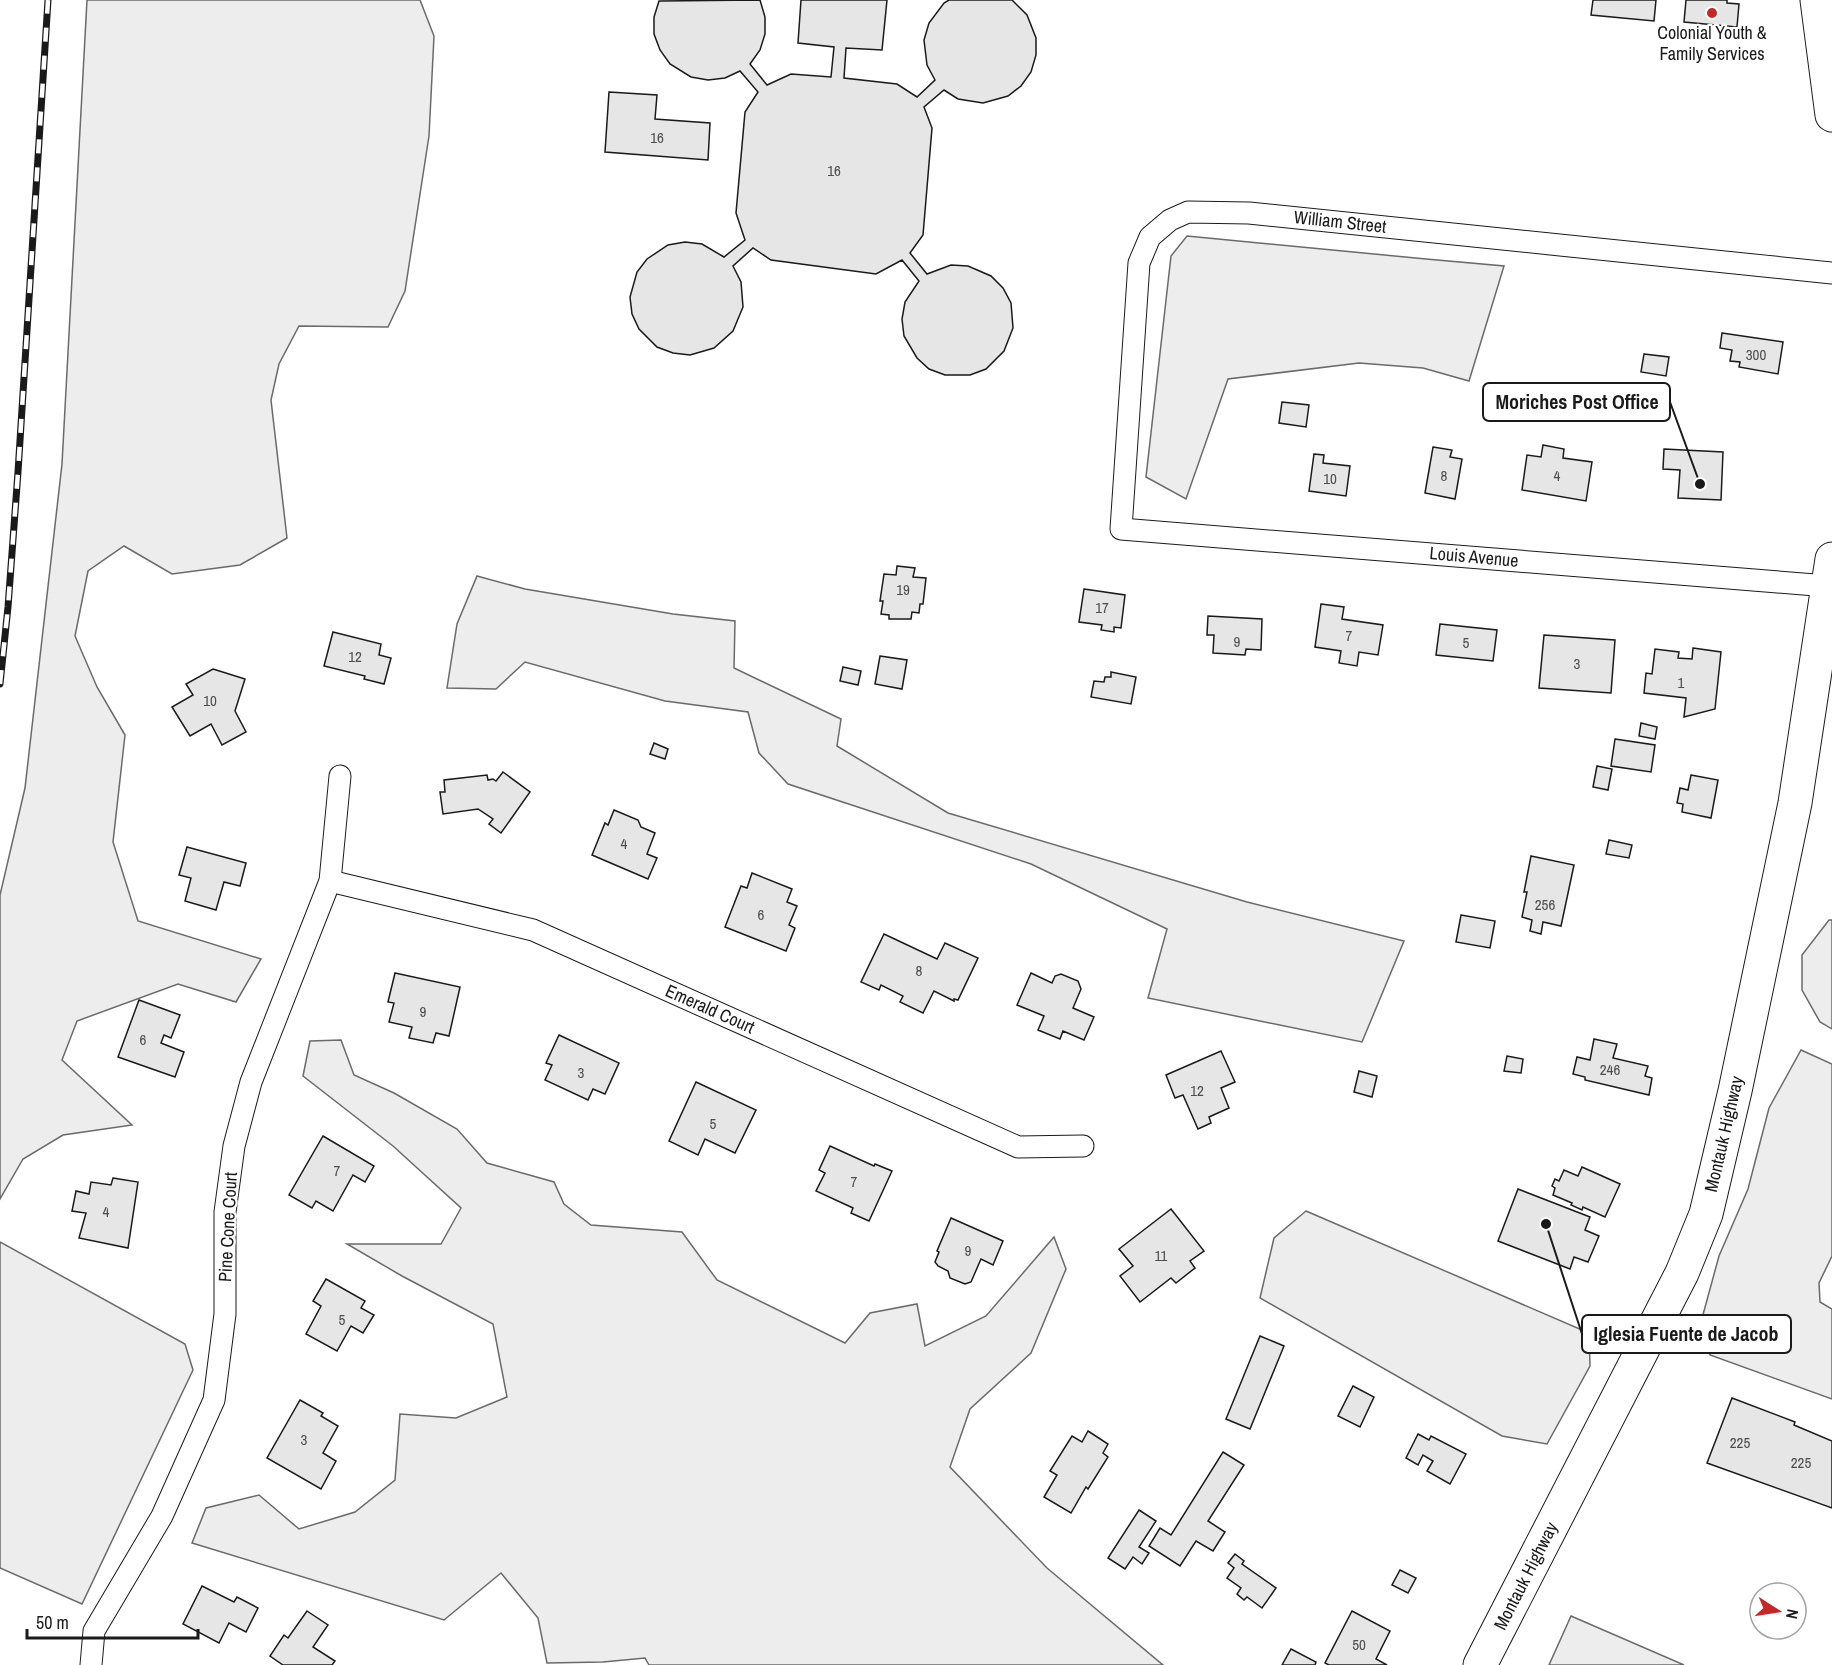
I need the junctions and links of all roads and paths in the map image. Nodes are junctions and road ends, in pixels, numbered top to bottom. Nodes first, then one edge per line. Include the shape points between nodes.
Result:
1 (1816, 0) edge
2 (1832, 115) edge
3 (1832, 273) edge
4 (1121, 529) joint
5 (1830, 572) edge
6 (340, 776) dead end
7 (330, 881) junction
8 (1083, 1146) dead end
9 (91, 1665) edge
10 (1480, 1665) edge

1 - 2 main road
3 - 4 street, William Street via 1249,213 1188,212 1170,219 1150,237 1139,263
4 - 5 street, Louis Avenue
5 - 10 main road, Montauk Highway via 1795,803 1706,1214 1682,1273
6 - 7 street, Pine Cone Court
7 - 8 street, Emerald Court via 533,930 1018,1147
7 - 9 street, Pine Cone Court via 251,1082 234,1146 225,1212 225,1314 214,1400 162,1516 94,1631

